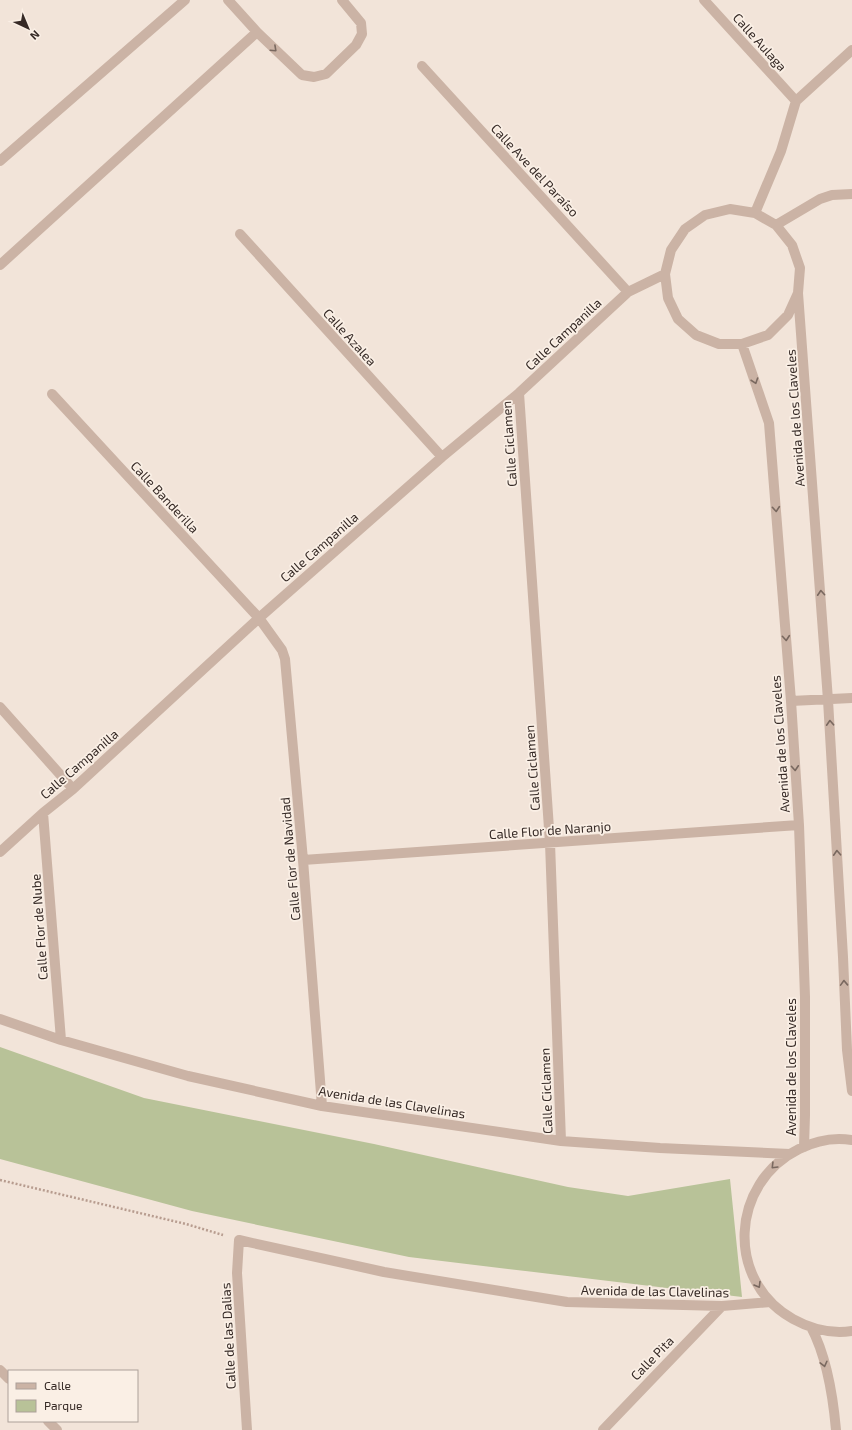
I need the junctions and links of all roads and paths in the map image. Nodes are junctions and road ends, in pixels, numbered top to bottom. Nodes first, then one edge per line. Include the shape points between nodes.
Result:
1 (185, 0) edge
2 (228, 0) edge
3 (342, 0) edge
4 (704, 0) edge
5 (257, 32) junction
6 (852, 50) edge
7 (422, 66) dead end
8 (796, 101) junction
9 (0, 161) edge
10 (852, 194) edge
11 (755, 213) junction
12 (776, 225) junction
13 (240, 234) dead end
14 (0, 265) edge
15 (665, 274) junction
16 (628, 292) junction
17 (798, 293) junction
18 (742, 344) junction
19 (519, 393) junction
20 (52, 394) dead end
21 (442, 457) junction
22 (259, 618) junction
23 (852, 698) edge
24 (828, 700) junction
25 (791, 701) junction
26 (0, 707) edge
27 (73, 789) junction
28 (43, 813) junction
29 (799, 825) junction
30 (550, 843) junction
31 (0, 852) edge
32 (303, 860) junction
33 (848, 956) edge
34 (0, 1019) edge
35 (61, 1040) junction
36 (852, 1091) edge
37 (322, 1106) junction
38 (852, 1140) edge
39 (561, 1141) junction
40 (804, 1146) junction
41 (790, 1154) junction
42 (0, 1180) edge
43 (239, 1240) junction
44 (771, 1302) junction
45 (722, 1306) junction
46 (811, 1327) junction
47 (852, 1331) edge
48 (0, 1370) edge
49 (8, 1379) edge
50 (49, 1422) edge
51 (57, 1430) edge
52 (247, 1430) edge
53 (603, 1430) edge
54 (836, 1430) edge

1 - 9 street
2 - 5 street
5 -> 3 street via 302,75 314,77 326,74 356,45 362,34 361,23
4 - 8 street, Calle Aulaga
5 - 14 street
6 - 8 street
7 - 16 street, Calle Ave del Paraíso
8 - 11 street via 781,151
10 - 12 street via 832,195 820,199
11 - 12 street
11 - 15 street via 730,209 706,215 685,229 670,250
12 - 17 street via 792,244 800,268
13 - 21 street, Calle Azalea
15 - 16 street, Calle Campanilla
15 - 18 street via 668,298 678,319 696,335 719,344
16 - 19 street, Calle Campanilla
17 - 18 street via 788,315 768,335
24 -> 17 street, Avenida de los Claveles
18 -> 25 street, Avenida de los Claveles via 769,423
19 - 21 street, Calle Campanilla
19 - 30 street, Calle Ciclamen
20 - 22 street, Calle Banderilla
21 - 22 street, Calle Campanilla
22 - 27 street, Calle Campanilla
22 - 32 street, Calle Flor de Navidad via 282,650 285,659
23 - 24 street
24 - 25 street
33 -> 24 street, Avenida de los Claveles
25 -> 29 street, Avenida de los Claveles
26 - 27 street
27 - 28 street, Calle Campanilla
28 - 31 street, Calle Campanilla
28 - 35 street, Calle Flor de Nube
29 - 30 street, Calle Flor de Naranjo
29 - 40 street, Avenida de los Claveles via 805,997
30 - 32 street, Calle Flor de Naranjo
30 - 39 street, Calle Ciclamen
32 - 37 street, Calle Flor de Navidad
36 -> 33 street, Avenida de los Claveles via 847,1050
34 - 35 street, Avenida de las Clavelinas
35 - 37 street, Avenida de las Clavelinas via 188,1076
37 - 39 street, Avenida de las Clavelinas
38 - 40 street via 834,1139
39 - 41 street, Avenida de las Clavelinas
40 - 41 street
41 -> 44 street via 770,1170 759,1184 746,1218 744,1236 751,1272
42 - 43 path via 186,1224
43 - 45 street, Avenida de las Clavelinas via 384,1272 567,1302
43 - 52 street, Calle de las Dalias via 237,1273
44 - 45 street, Avenida de las Clavelinas
44 - 46 street via 789,1317
45 - 53 street, Calle Pita
46 - 47 street via 828,1331
46 -> 54 street via 819,1342 833,1399
48 - 49 street
50 - 51 street

